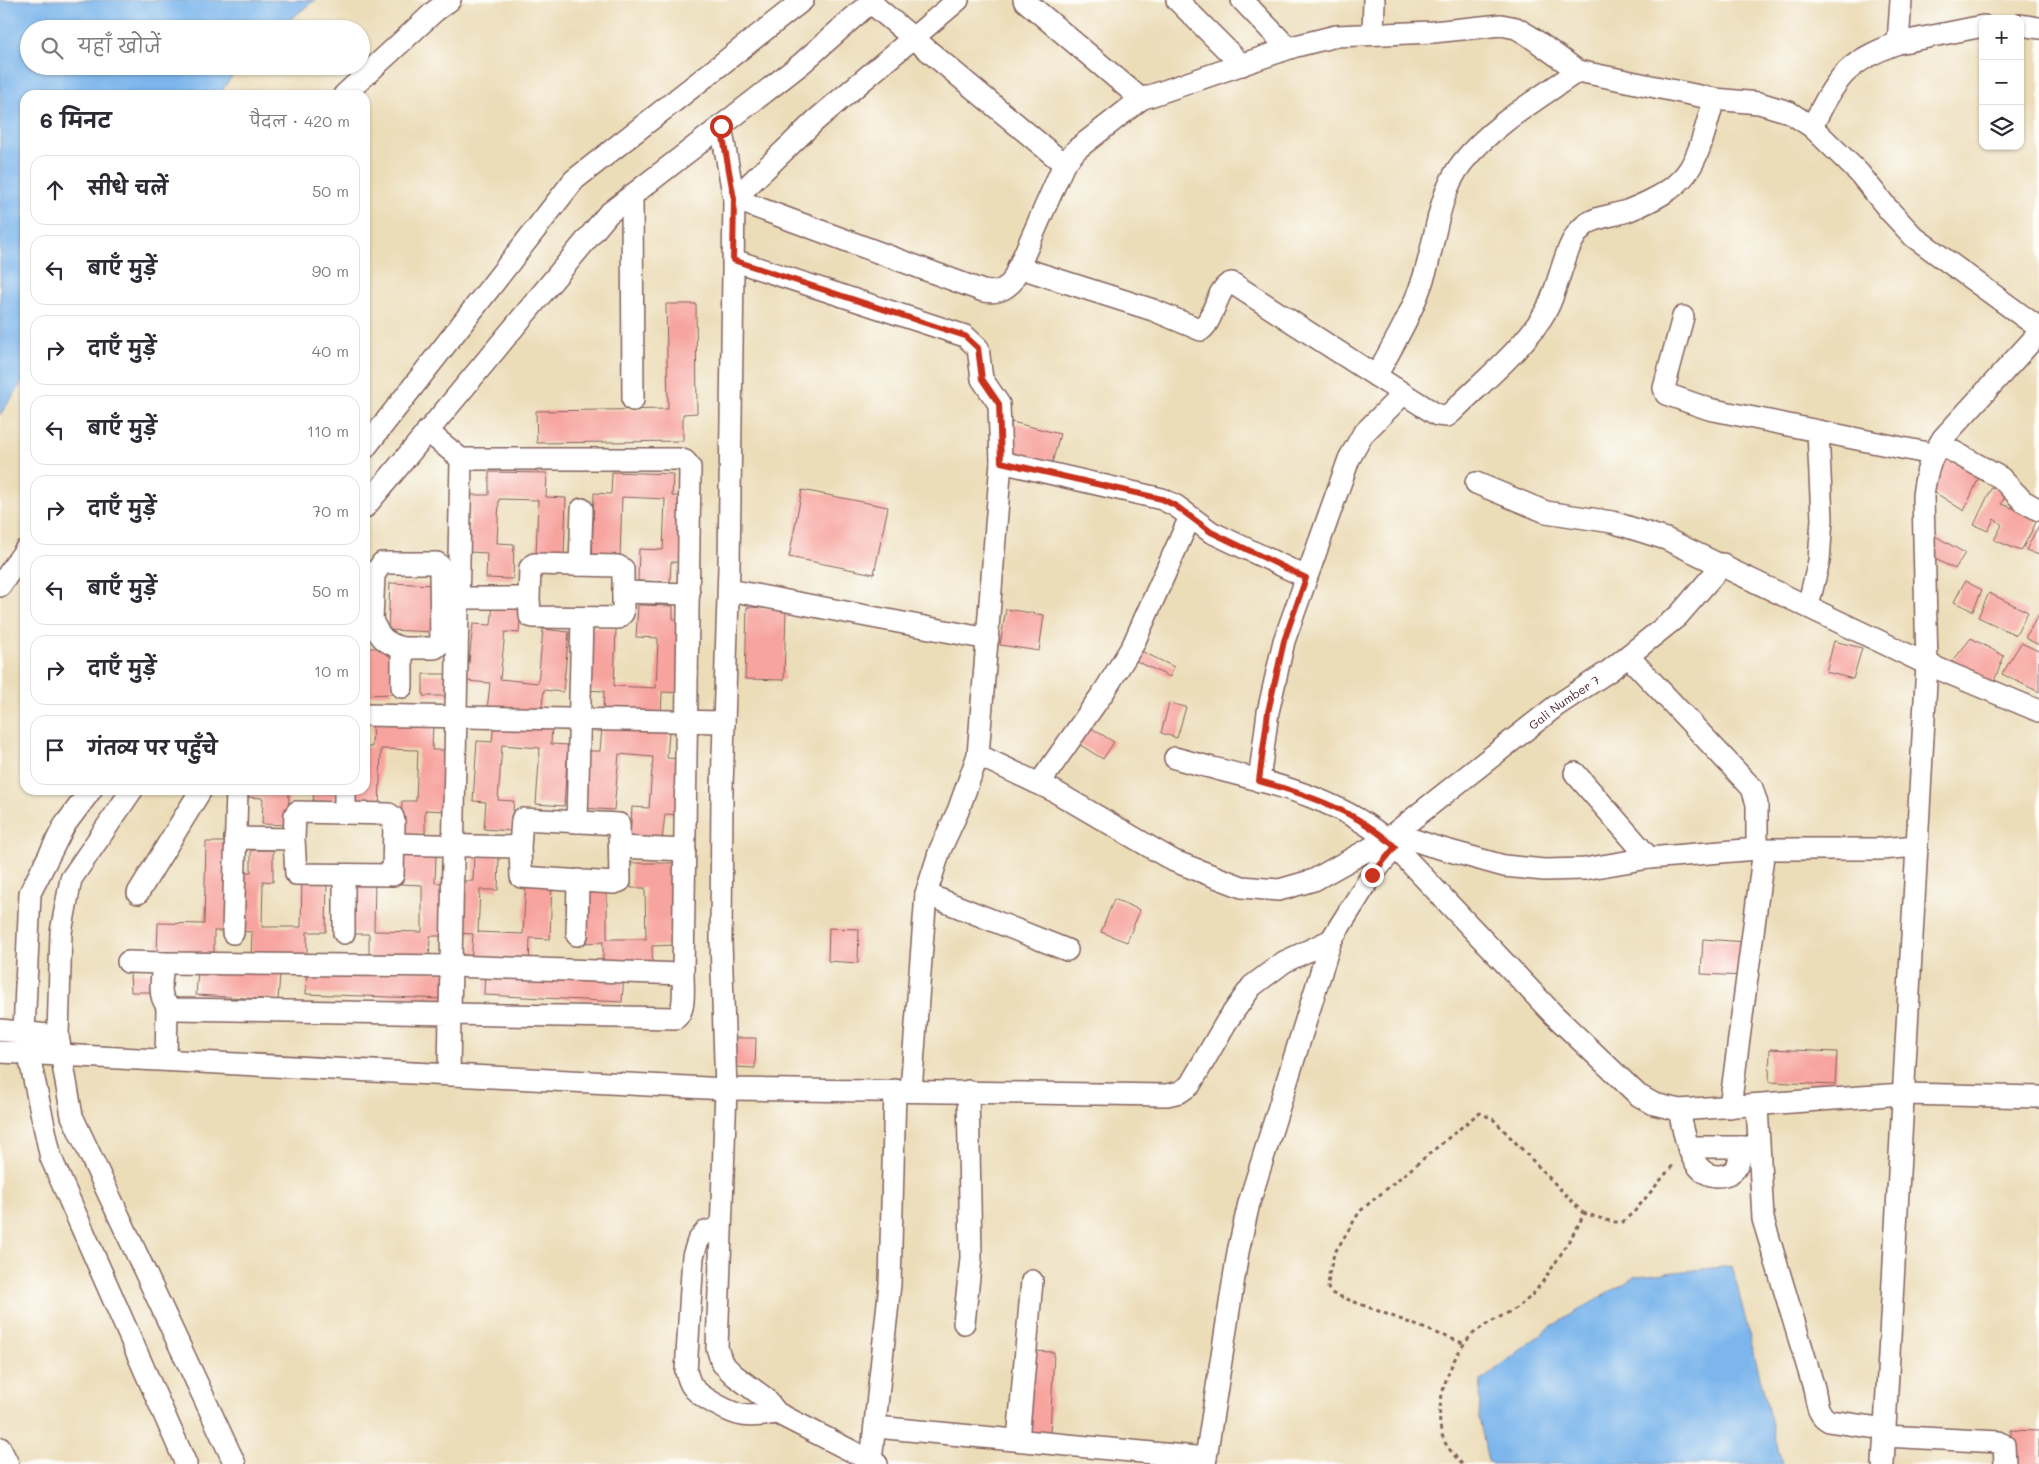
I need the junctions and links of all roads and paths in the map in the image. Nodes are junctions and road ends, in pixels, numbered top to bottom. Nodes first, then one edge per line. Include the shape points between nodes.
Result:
1 (450, 0) edge
2 (803, 0) edge
3 (958, 0) edge
4 (1024, 0) edge
5 (1177, 0) edge
6 (1242, 0) edge
7 (1374, 0) edge
8 (1900, 0) edge
9 (871, 1) edge
10 (2024, 26) edge
11 (1979, 27) edge
12 (2039, 28) edge
13 (1373, 34) junction
14 (913, 40) junction
15 (1898, 43) junction
16 (1288, 48) junction
17 (1242, 65) junction
18 (370, 71) edge
19 (1578, 71) junction
20 (366, 75) edge
21 (349, 90) edge
22 (1141, 99) junction
23 (1714, 99) junction
24 (721, 126) junction
25 (1812, 127) junction
26 (1064, 164) junction
27 (632, 195) junction
28 (734, 199) junction
29 (733, 260) junction
30 (1018, 267) junction
31 (1682, 317) dead end
32 (2039, 328) edge
33 (2039, 333) edge
34 (1376, 376) junction
35 (1404, 394) junction
36 (634, 400) dead end
37 (427, 432) junction
38 (1818, 432) junction
39 (370, 442) edge
40 (1936, 449) junction
41 (461, 458) junction
42 (1001, 462) junction
43 (1476, 483) dead end
44 (370, 501) edge
45 (582, 509) dead end
46 (2039, 510) edge
47 (1190, 517) junction
48 (20, 557) edge
49 (1723, 564) junction
50 (580, 565) junction
51 (1306, 578) junction
52 (0, 586) edge
53 (729, 590) junction
54 (622, 592) junction
55 (689, 594) junction
56 (458, 598) junction
57 (529, 598) junction
58 (1808, 606) junction
59 (370, 609) edge
60 (582, 618) junction
61 (370, 620) edge
62 (988, 639) junction
63 (402, 648) junction
64 (1628, 656) junction
65 (1927, 664) junction
66 (402, 687) dead end
67 (2039, 711) edge
68 (370, 715) edge
69 (456, 716) junction
70 (580, 718) junction
71 (687, 720) junction
72 (724, 722) junction
73 (978, 755) junction
74 (1175, 758) dead end
75 (1575, 773) dead end
76 (1259, 781) junction
77 (1039, 784) junction
78 (88, 795) edge
79 (129, 795) edge
80 (198, 795) edge
81 (237, 795) edge
82 (345, 795) edge
83 (345, 813) junction
84 (577, 822) junction
85 (235, 838) junction
86 (294, 839) junction
87 (1393, 839) junction
88 (394, 844) junction
89 (454, 845) junction
90 (1917, 846) junction
91 (520, 847) junction
92 (620, 847) junction
93 (1760, 848) junction
94 (685, 850) junction
95 (1649, 858) junction
96 (344, 876) junction
97 (578, 880) junction
98 (138, 893) dead end
99 (926, 894) junction
100 (233, 933) dead end
101 (344, 933) dead end
102 (577, 935) dead end
103 (1331, 940) junction
104 (1067, 950) dead end
105 (128, 962) dead end
106 (163, 963) junction
107 (452, 966) junction
108 (684, 974) junction
109 (168, 1007) junction
110 (450, 1014) junction
111 (0, 1030) edge
112 (25, 1043) junction
113 (60, 1045) junction
114 (0, 1052) edge
115 (166, 1060) junction
116 (449, 1074) junction
117 (726, 1089) junction
118 (903, 1090) junction
119 (968, 1091) junction
120 (1903, 1094) junction
121 (2039, 1097) edge
122 (1758, 1105) junction
123 (1730, 1107) junction
124 (1679, 1110) junction
125 (1688, 1147) junction
126 (1750, 1147) junction
127 (1583, 1213) junction
128 (720, 1228) junction
129 (1032, 1281) dead end
130 (964, 1323) dead end
131 (1463, 1343) junction
132 (777, 1412) junction
133 (876, 1427) junction
134 (1885, 1433) junction
135 (1018, 1440) junction
136 (0, 1448) edge
137 (1206, 1461) edge
138 (874, 1463) edge
139 (8, 1464) edge
140 (186, 1464) edge
141 (235, 1464) edge
142 (1462, 1464) edge
143 (1883, 1464) edge
144 (2005, 1464) edge

1 - 18 street
2 - 39 street via 574,180
3 - 14 street
4 - 22 street
5 - 17 street
6 - 16 street
7 - 13 street
8 - 15 street
9 - 14 street
9 - 24 street via 800,64
10 - 12 street
11 - 15 street
13 - 16 street via 1336,36
13 - 19 street via 1501,25 1528,35
14 - 26 street
14 - 28 street via 816,120
15 - 25 street via 1854,63 1841,75
16 - 17 street
17 - 22 street
19 - 23 street
19 - 34 street via 1484,138 1461,165 1440,213 1416,300
20 - 21 street
22 - 26 street via 1077,149
23 - 25 street via 1760,103 1790,112
23 - 35 street via 1700,149 1690,170 1677,185 1652,201 1584,226 1572,244 1556,288 1536,326 1452,412 1447,416 1437,415
24 - 27 street
24 - 28 street
25 - 32 street via 1859,173 1914,237
26 - 30 street
27 - 36 street
27 - 37 street via 608,214
28 - 29 street
28 - 30 street via 983,290 1006,289
29 - 42 street via 972,341 978,348 982,379 999,404
29 - 53 street
30 - 34 street via 1153,310 1201,330 1224,287 1232,283
31 - 38 street via 1664,388 1666,394 1709,409
33 - 40 street
34 - 35 street
35 - 51 street via 1363,434 1349,459
37 - 41 street
37 - 44 street
38 - 40 street
38 - 58 street via 1822,519 1819,561
40 - 46 street via 2001,478 2023,501
40 - 65 street via 1926,471 1922,496
41 - 55 street via 685,461 690,467 691,479
41 - 56 street
42 - 47 street via 1147,494 1176,506
42 - 62 street
43 - 49 street via 1546,512 1637,529
45 - 50 street
47 - 51 street via 1211,532
47 - 77 street via 1133,645
48 - 52 street
49 - 58 street
49 - 64 street, Gali Number 7 via 1678,616
50 - 54 street via 621,566
50 - 57 street via 532,565
51 - 76 street via 1284,641 1268,712
53 - 62 street
53 - 72 street
54 - 55 street
54 - 60 street via 622,613 618,618
55 - 71 street
56 - 57 street
56 - 69 street
57 - 60 street via 530,616
58 - 65 street
59 - 63 street via 378,566 390,561 440,566 441,643 435,648
60 - 70 street
61 - 63 street via 381,638
62 - 73 street
63 - 66 street
64 - 87 street, Gali Number 7 via 1556,706
64 - 93 street via 1752,788 1757,804
65 - 67 street
65 - 90 street
68 - 69 street
69 - 70 street
69 - 89 street
70 - 71 street
70 - 84 street
71 - 72 street
71 - 94 street
72 - 117 street via 721,942
73 - 77 street
73 - 99 street
74 - 76 street
75 - 95 street
76 - 87 street via 1312,796
77 - 87 street via 1174,861 1242,887 1279,890 1314,880
78 - 112 street via 64,826 30,893
79 - 113 street via 72,879 61,932
80 - 98 street
81 - 85 street
82 - 83 street
83 - 86 street via 297,812
83 - 88 street via 389,814 394,822
84 - 91 street via 522,819
84 - 92 street via 619,824
85 - 86 street
85 - 100 street
86 - 96 street via 296,874
87 - 95 street via 1408,838 1504,866 1544,870 1584,869
87 - 103 street
87 - 124 street via 1553,1014 1638,1095 1654,1104
88 - 89 street
88 - 96 street via 392,876
89 - 91 street
89 - 107 street
90 - 93 street
90 - 120 street
91 - 97 street via 521,877
92 - 94 street
92 - 97 street via 619,882
93 - 95 street
93 - 123 street
94 - 108 street
96 - 101 street
97 - 102 street
99 - 104 street
99 - 118 street
103 - 119 street via 1284,962 1252,986 1227,1021 1190,1085 1180,1092 1167,1095
103 - 137 street via 1249,1202 1238,1252
105 - 106 street
106 - 107 street
106 - 109 street via 162,994
107 - 108 street
107 - 110 street
108 - 110 street via 682,1008 676,1018
109 - 110 street
109 - 115 street
110 - 116 street
111 - 112 street
112 - 113 street
112 - 114 street
112 - 140 street via 51,1158
113 - 115 street
113 - 141 street via 72,1116
115 - 116 street
116 - 117 street
117 - 118 street
117 - 128 street
118 - 119 street
118 - 133 street via 890,1284
119 - 130 street via 971,1258
120 - 121 street
120 - 122 street
120 - 134 street
122 - 123 street
122 - 126 street
123 - 124 street
124 - 125 street
125 - 126 street
125 - 126 street via 1700,1169 1717,1177 1728,1175 1736,1168
125 - 127 path via 1622,1222
126 - 134 street via 1766,1235 1814,1388 1818,1411 1829,1421
127 - 131 path via 1580,1223 1531,1296 1517,1309 1478,1330
127 - 131 path via 1493,1119 1480,1114 1360,1212 1334,1254 1329,1274 1330,1293
128 - 132 street via 717,1348 722,1363
128 - 132 street via 705,1232 693,1256 686,1372 692,1387 726,1409 742,1415 762,1416
129 - 135 street
131 - 142 path via 1449,1375 1439,1416 1444,1440
132 - 138 street
133 - 135 street
133 - 138 street
134 - 143 street
134 - 144 street via 1999,1442 2004,1445
135 - 137 street
136 - 139 street

